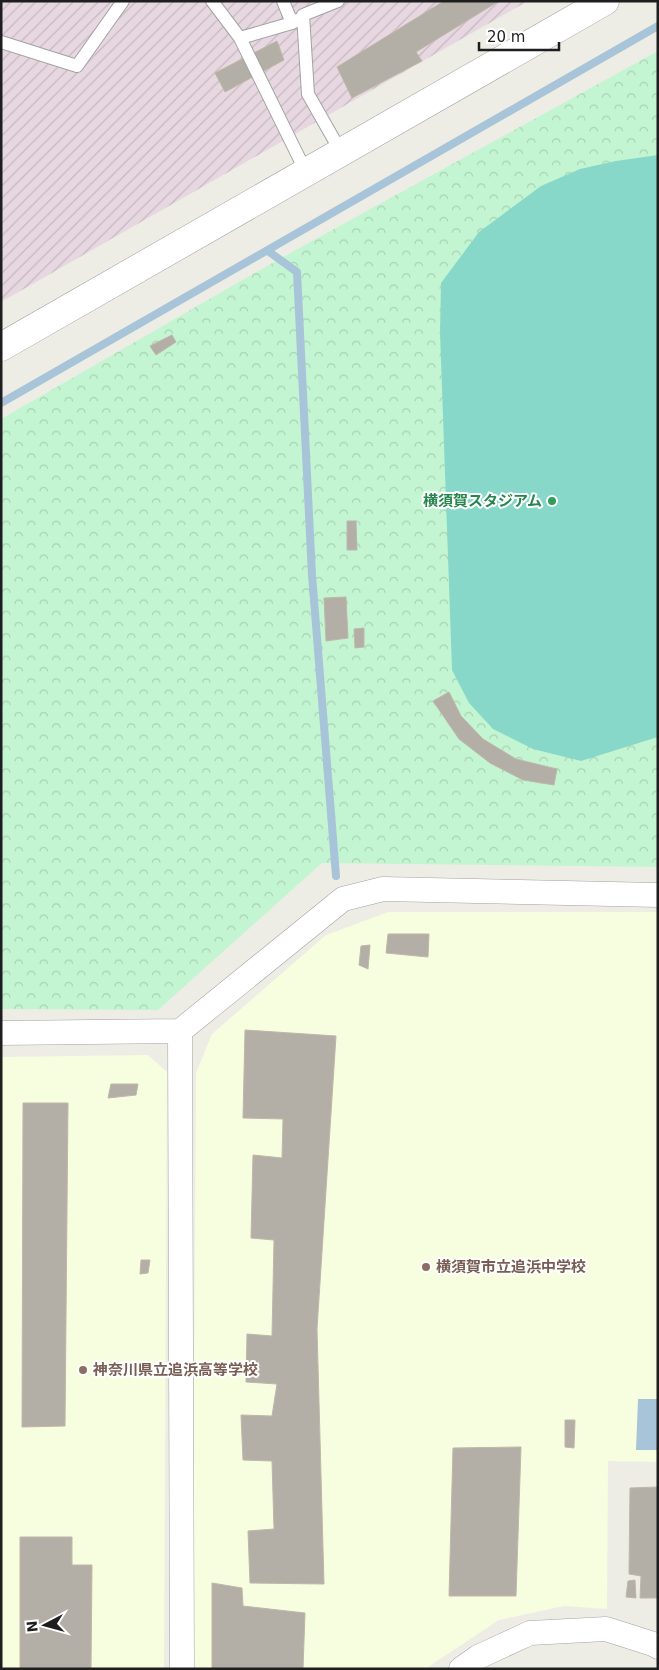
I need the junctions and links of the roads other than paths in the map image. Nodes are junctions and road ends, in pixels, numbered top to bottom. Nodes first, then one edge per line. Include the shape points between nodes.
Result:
1 (124, 1) edge
2 (212, 1) edge
3 (283, 1) edge
4 (338, 1) edge
5 (605, 1) edge
6 (303, 15) junction
7 (292, 23) junction
8 (240, 38) junction
9 (1, 42) edge
10 (341, 152) junction
11 (306, 172) junction
12 (1, 346) edge
13 (658, 894) edge
14 (180, 1032) junction
15 (1, 1033) edge
16 (658, 1647) edge
17 (182, 1669) edge
18 (461, 1669) edge

1 - 9 lane via 77,66
2 - 8 lane
3 - 7 lane
4 - 6 lane
5 - 10 street
6 - 7 lane
6 - 10 lane via 308,94
7 - 8 lane
8 - 11 lane
10 - 11 street
11 - 12 street
13 - 14 street via 383,889 343,899
14 - 15 street
14 - 17 street
16 - 18 street via 606,1629 530,1633 478,1657

